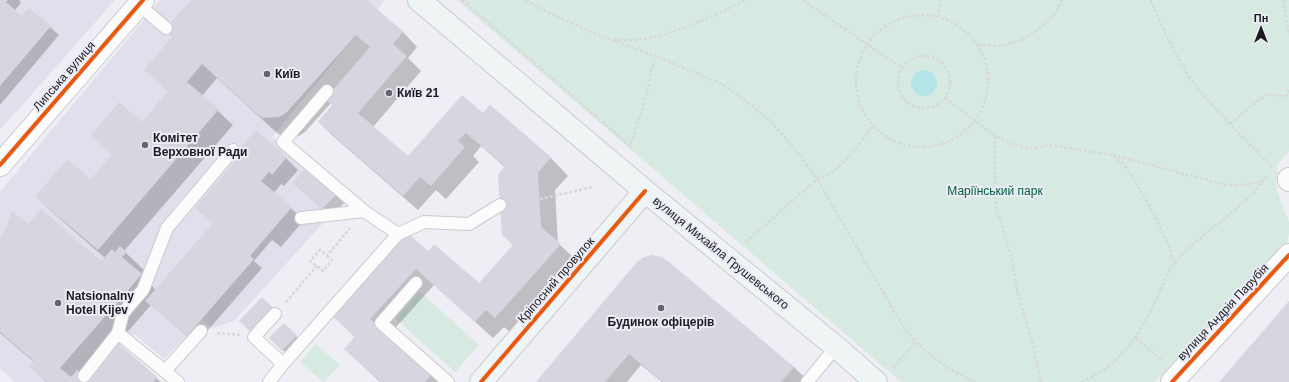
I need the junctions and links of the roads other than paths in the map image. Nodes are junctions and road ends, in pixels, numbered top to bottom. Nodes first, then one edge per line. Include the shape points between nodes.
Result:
1 (418, 0) edge
2 (141, 2) edge
3 (166, 28) dead end
4 (327, 91) dead end
5 (233, 150) dead end
6 (0, 165) edge
7 (645, 191) junction
8 (500, 205) dead end
9 (364, 211) junction
10 (301, 218) dead end
11 (398, 234) junction
12 (1289, 255) edge
13 (416, 283) dead end
14 (275, 314) road end
15 (201, 331) road end
16 (118, 333) junction
17 (836, 347) junction
18 (283, 364) junction
19 (165, 371) junction
20 (1169, 373) edge
21 (84, 376) dead end
22 (865, 379) edge
23 (178, 382) edge
24 (269, 382) edge
25 (448, 382) edge
26 (482, 382) edge
27 (807, 382) edge

1 - 7 main road, вулиця Михайла Грушевського
2 - 3 lane
2 - 6 street, Липська вулиця
4 - 9 lane via 283,142
5 - 16 lane via 167,228 143,290 123,313
7 - 17 main road, вулиця Михайла Грушевського
7 - 26 main road, Кріпосний провулок
8 - 11 lane via 469,224 424,222
9 - 10 lane
9 - 11 lane
11 - 18 lane
12 - 20 street, вулиця Андрія Парубія
13 - 25 lane via 381,323
14 - 18 lane via 254,337
15 - 19 lane
16 - 19 lane
16 - 21 lane
17 - 22 main road, вулиця Михайла Грушевського
17 - 27 lane
18 - 24 lane
19 - 23 lane

